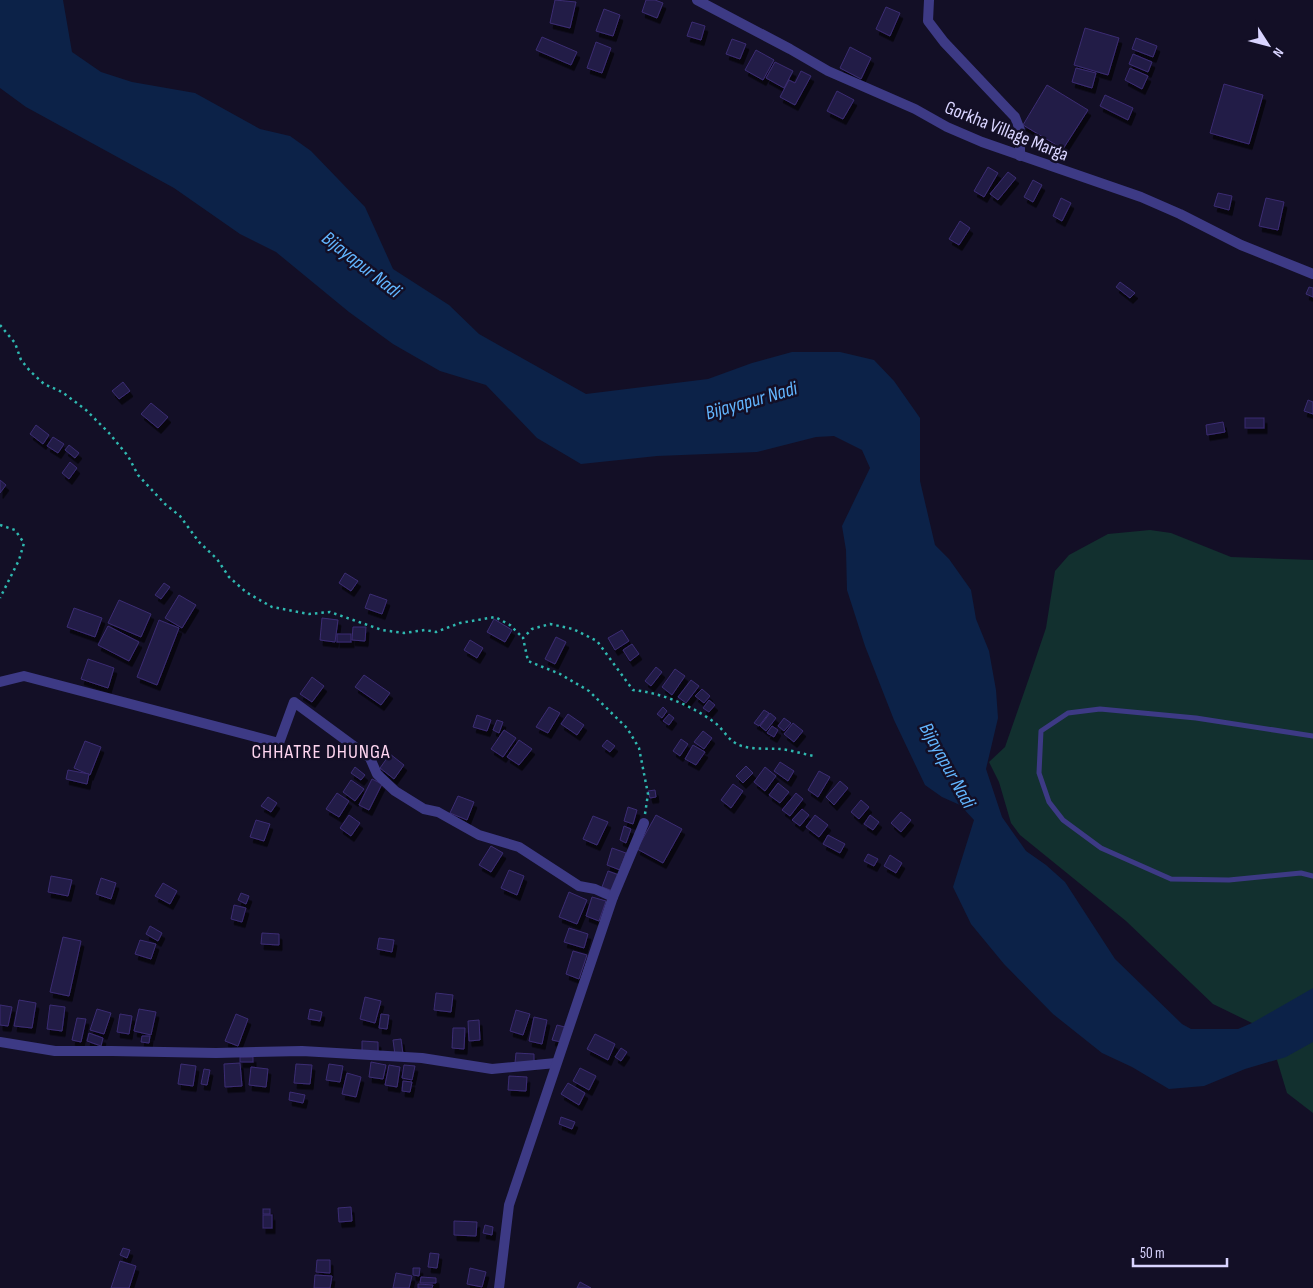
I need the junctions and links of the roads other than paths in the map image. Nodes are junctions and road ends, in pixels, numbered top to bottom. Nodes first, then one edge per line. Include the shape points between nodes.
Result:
1 (697, 0) edge
2 (929, 0) edge
3 (1020, 156) junction
4 (1313, 274) edge
5 (0, 682) edge
6 (1313, 736) edge
7 (644, 823) road end
8 (1313, 876) edge
9 (613, 897) junction
10 (0, 1042) edge
11 (556, 1063) junction
12 (499, 1288) edge

1 - 3 street, Gorkha Village Marga via 828,71 915,109 947,127
2 - 3 street via 928,21 1014,116 1020,130
3 - 4 street, Gorkha Village Marga via 1141,197 1241,245
5 - 9 street via 24,676 279,743 294,702 370,758 377,774 395,791 424,809 438,812 479,835 519,846 579,886
6 - 8 lane via 1196,718 1100,710 1068,713 1041,731 1039,773 1049,802 1063,820 1100,848 1171,879 1229,880 1301,873
7 - 9 street
9 - 11 street
10 - 11 street via 56,1051 311,1052 422,1058 492,1068
11 - 12 street via 509,1205

